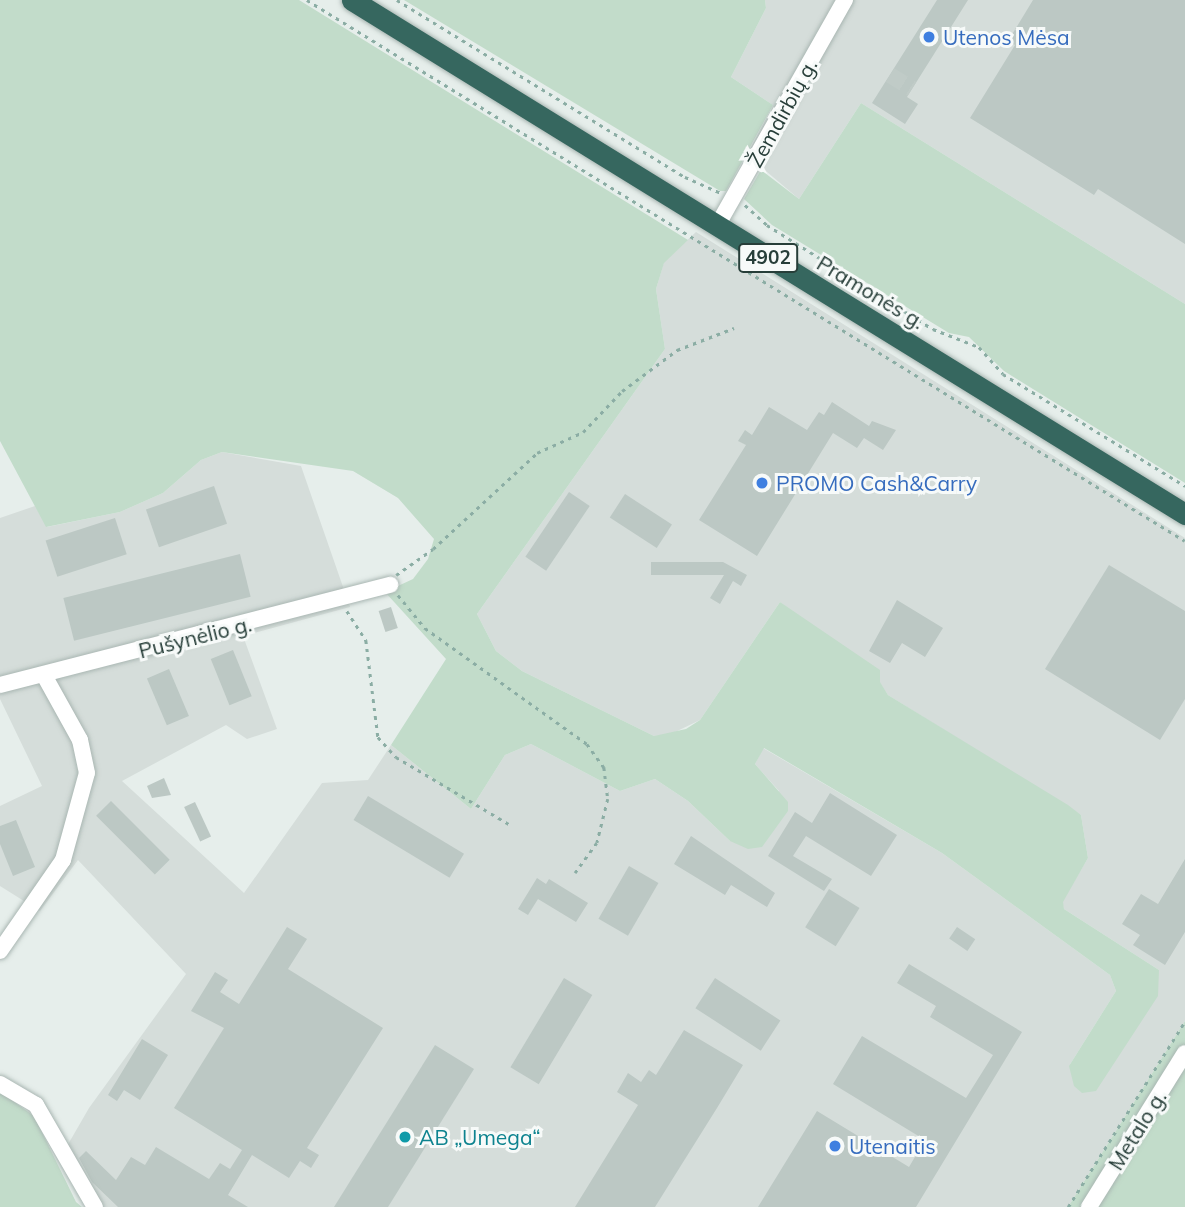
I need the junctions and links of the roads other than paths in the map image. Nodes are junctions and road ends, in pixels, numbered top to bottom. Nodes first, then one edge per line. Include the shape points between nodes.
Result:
1 (352, 0) edge
2 (845, 0) edge
3 (717, 226) junction
4 (1185, 514) edge
5 (390, 585) road end
6 (44, 675) junction
7 (0, 685) edge
8 (0, 951) edge
9 (1185, 1052) edge
10 (0, 1084) edge
11 (95, 1207) edge
12 (1089, 1207) edge

1 - 3 highway, Pramonės g. / 4902
2 - 3 street, Žemdirbių g.
3 - 4 highway, Pramonės g. / 4902
5 - 6 street, Pušynėlio g.
6 - 7 street, Pušynėlio g.
6 - 8 street via 80,740 87,773 63,860
9 - 12 street, Metalo g.
10 - 11 street via 36,1105

